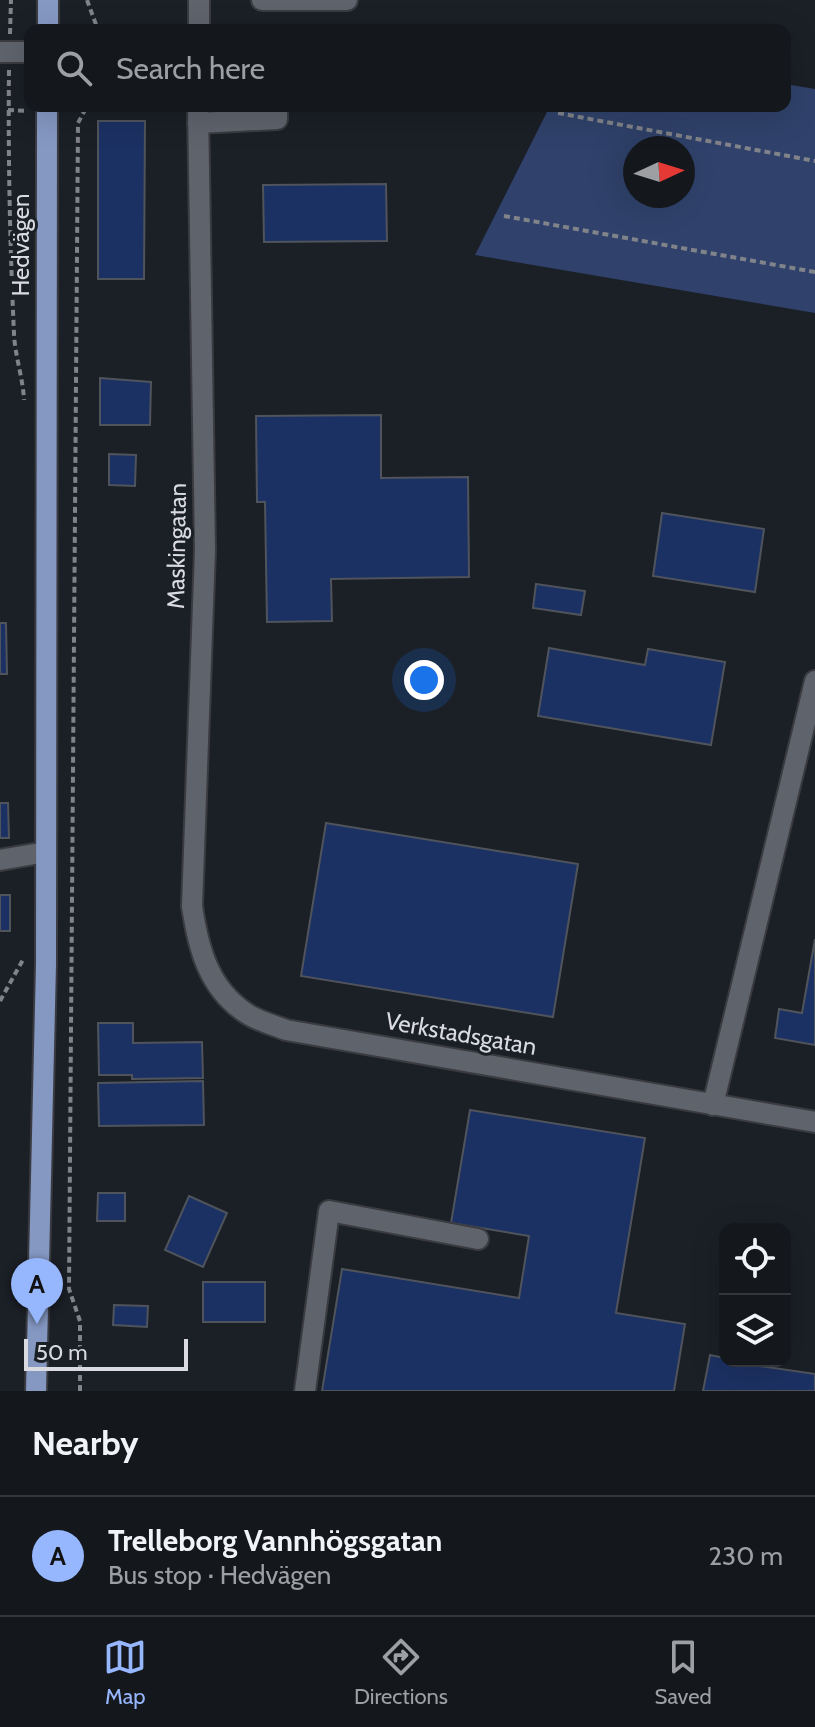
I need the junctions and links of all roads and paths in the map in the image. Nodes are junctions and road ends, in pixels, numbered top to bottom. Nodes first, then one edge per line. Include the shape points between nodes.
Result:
1 (11, 0) edge
2 (48, 0) edge
3 (87, 0) edge
4 (199, 0) edge
5 (262, 0) edge
6 (347, 0) edge
7 (48, 24) edge
8 (96, 24) edge
9 (199, 24) edge
10 (13, 52) edge
11 (47, 112) edge
12 (84, 112) edge
13 (277, 112) edge
14 (558, 113) dead end
15 (198, 115) edge
16 (815, 161) edge
17 (504, 216) dead end
18 (815, 272) edge
19 (24, 403) dead end
20 (815, 681) edge
21 (46, 852) junction
22 (0, 860) edge
23 (30, 962) dead end
24 (215, 981) joint
25 (0, 1001) edge
26 (713, 1105) junction
27 (815, 1122) edge
28 (478, 1239) dead end
29 (36, 1391) edge
30 (80, 1391) edge
31 (305, 1391) edge

1 - 10 path
2 - 7 main road
3 - 8 path
4 - 9 street
5 - 6 street
10 - 19 path via 7,166 14,337
11 - 21 main road, Hedvägen
12 - 30 path via 78,123 69,1289 80,1321
13 - 15 street via 277,119
14 - 16 path
15 - 24 street, Maskingatan via 205,550 192,906 198,950
17 - 18 path
20 - 26 street
21 - 22 street
21 - 29 main road, Hedvägen
23 - 25 path via 31,946
24 - 26 street, Verkstadsgatan via 245,1013 286,1030
26 - 27 street, Verkstadsgatan
28 - 31 street via 329,1211

